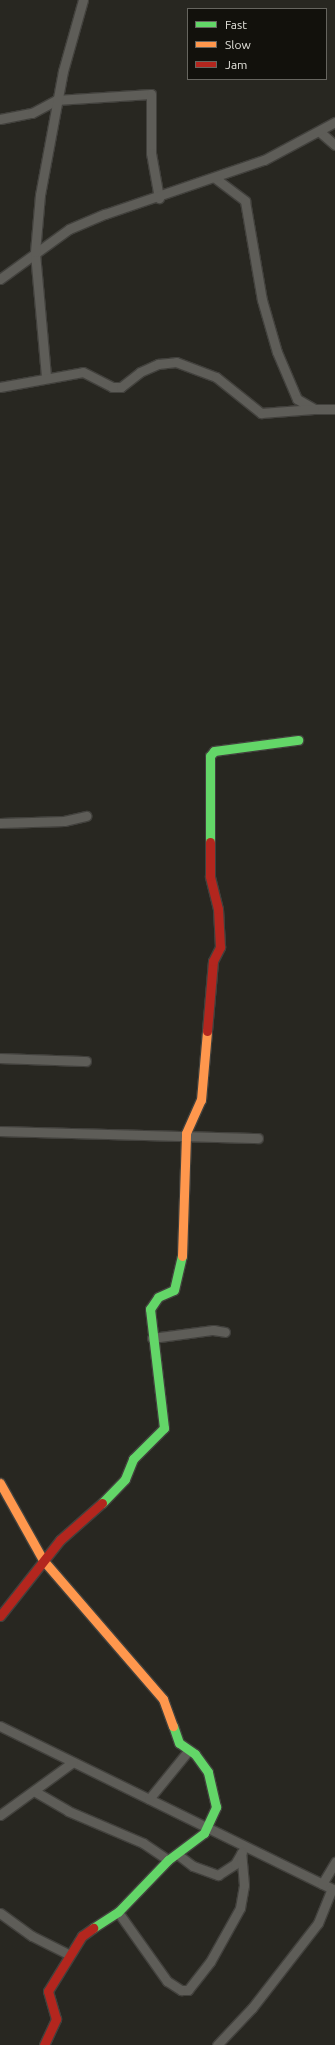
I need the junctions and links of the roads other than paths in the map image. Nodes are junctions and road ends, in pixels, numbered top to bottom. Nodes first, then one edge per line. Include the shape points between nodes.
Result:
1 (83, 0) edge
2 (56, 100) junction
3 (0, 119) edge
4 (335, 122) edge
5 (320, 132) junction
6 (335, 145) edge
7 (215, 178) junction
8 (160, 198) junction
9 (35, 252) junction
10 (0, 279) edge
11 (46, 376) junction
12 (0, 387) edge
13 (314, 409) junction
14 (335, 409) edge
15 (298, 740) dead end
16 (86, 816) dead end
17 (0, 823) edge
18 (0, 1058) edge
19 (86, 1062) dead end
20 (0, 1131) edge
21 (186, 1133) junction
22 (258, 1138) dead end
23 (225, 1332) dead end
24 (152, 1338) junction
25 (0, 1483) edge
26 (43, 1560) junction
27 (0, 1616) edge
28 (0, 1726) edge
29 (189, 1750) junction
30 (73, 1762) junction
31 (34, 1791) junction
32 (149, 1799) junction
33 (0, 1815) edge
34 (208, 1828) junction
35 (243, 1849) junction
36 (177, 1854) junction
37 (168, 1860) junction
38 (335, 1862) edge
39 (322, 1884) junction
40 (333, 1890) edge
41 (118, 1912) junction
42 (0, 1913) edge
43 (70, 1955) junction
44 (44, 2045) edge
45 (217, 2045) edge

1 - 2 street
2 - 3 street via 32,113
2 - 8 street via 151,94 151,153
2 - 9 street via 40,195
4 - 5 street
5 - 6 street
5 - 7 street via 264,160
7 - 8 street
7 - 13 street via 245,201 262,300 276,352 298,399
8 - 9 street via 83,223
9 - 10 street
9 - 11 street
11 - 12 street
11 - 13 street via 83,372 112,387 121,387 140,372 158,364 176,362 216,377 261,413
13 - 14 street
15 - 21 street via 214,751 210,756 210,876 218,909 220,947 213,961 202,1093
16 - 17 street via 64,821
18 - 19 street
20 - 21 street
21 - 22 street
21 - 24 street via 182,1270 174,1290 152,1303
23 - 24 street via 213,1330
24 - 26 street via 164,1428 133,1459 125,1479 113,1493 60,1540
25 - 26 street
26 - 27 street
26 - 29 street via 147,1677 171,1716 177,1740
28 - 30 street
29 - 32 street
29 - 34 street via 208,1772 216,1799 215,1814
30 - 31 street
30 - 32 street
31 - 33 street
31 - 37 street via 68,1811 144,1843
32 - 34 street
34 - 35 street
34 - 36 street
35 - 36 street via 230,1869 218,1875 193,1866
35 - 39 street
35 - 41 street via 244,1884 240,1908 210,1962 188,1990 181,1990 167,1981
36 - 37 street
37 - 41 street
38 - 39 street
39 - 40 street
40 - 45 street via 318,1923 248,2012
41 - 43 street via 86,1932
42 - 43 street via 32,1936
43 - 44 street via 48,1991 56,2019

